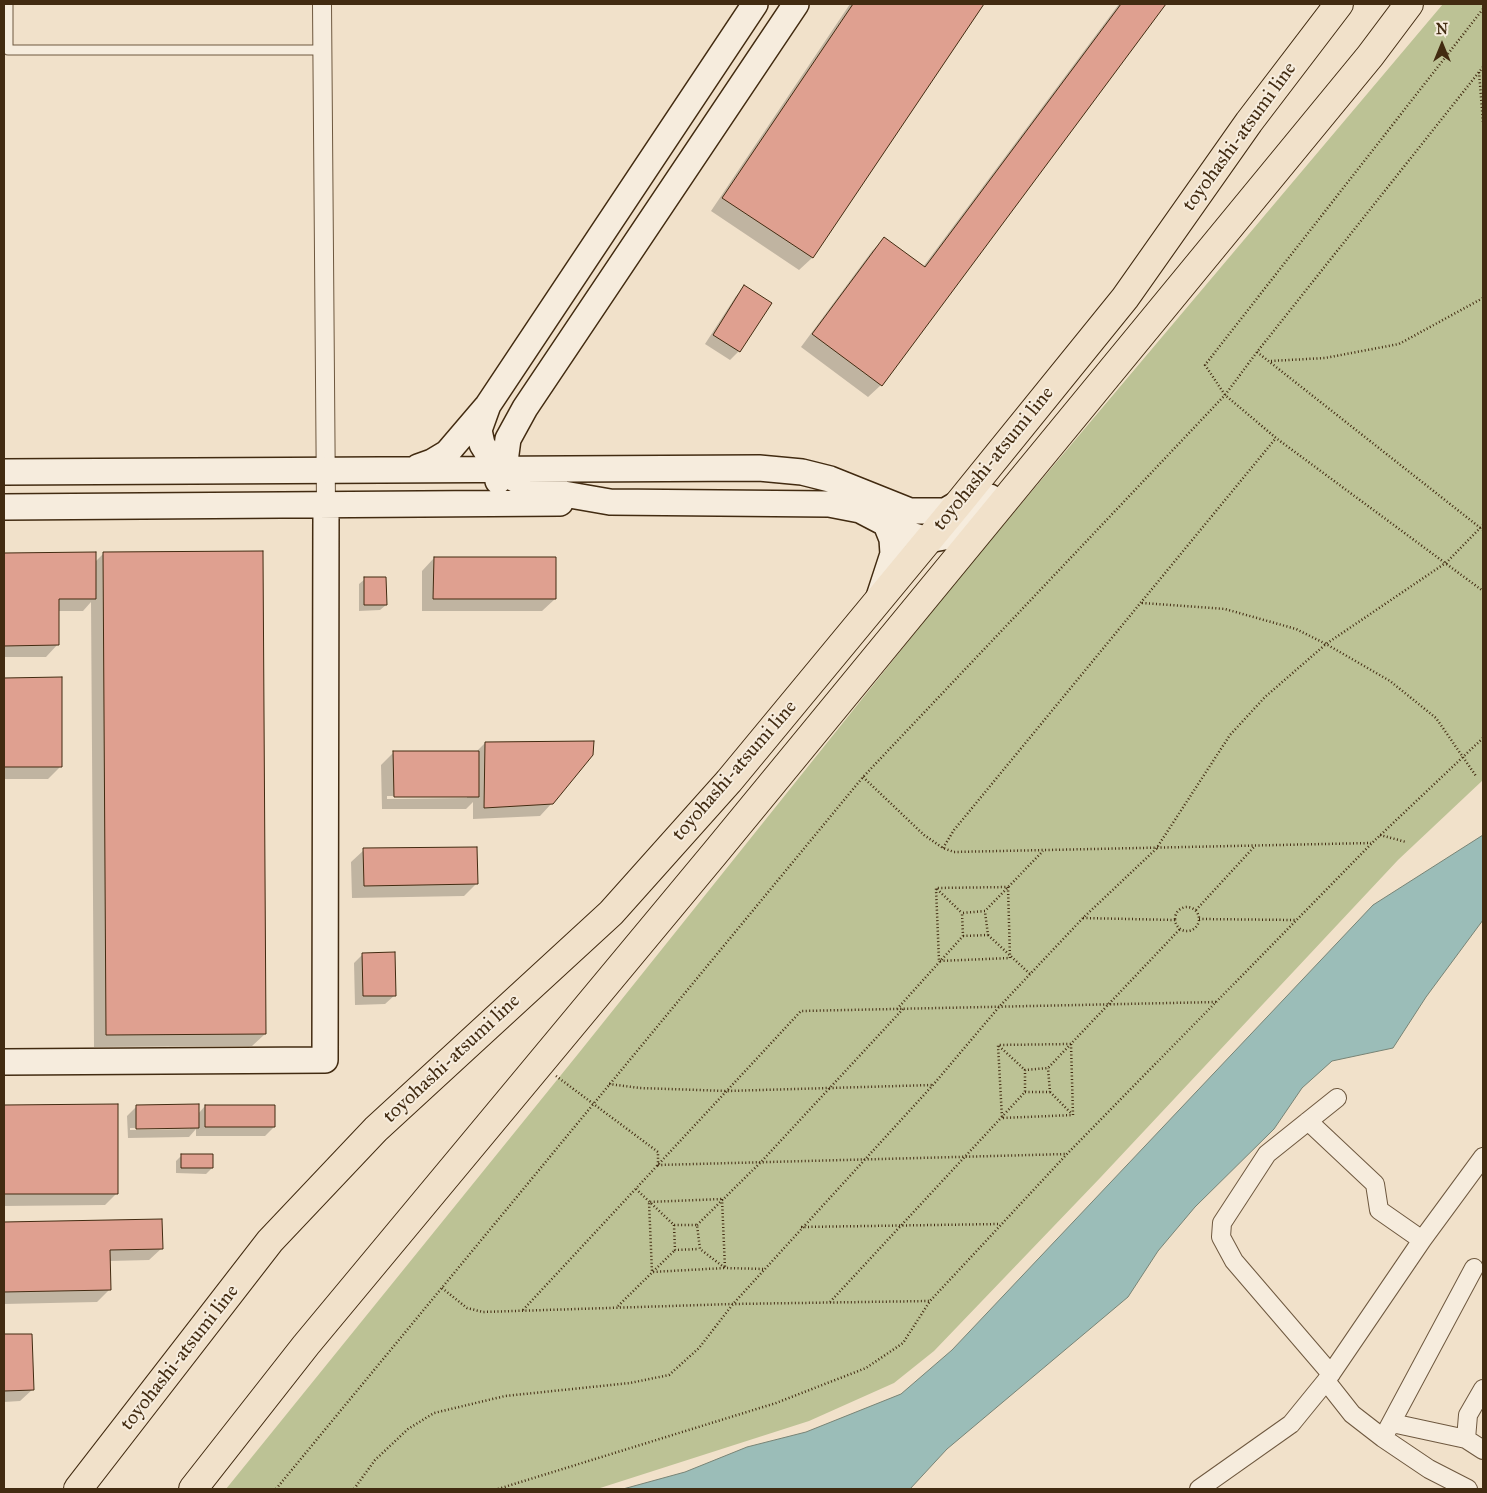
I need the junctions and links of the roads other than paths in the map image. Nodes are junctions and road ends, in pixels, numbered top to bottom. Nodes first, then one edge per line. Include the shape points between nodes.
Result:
1 (8, 4) edge
2 (322, 4) edge
3 (755, 4) edge
4 (796, 4) edge
5 (1339, 4) edge
6 (1409, 4) edge
7 (322, 50) junction
8 (1370, 56) junction
9 (488, 405) junction
10 (525, 408) junction
11 (504, 469) junction
12 (547, 469) junction
13 (326, 470) junction
14 (410, 470) junction
15 (4, 472) edge
16 (868, 494) junction
17 (610, 502) junction
18 (959, 503) junction
19 (476, 504) junction
20 (326, 506) junction
21 (4, 507) edge
22 (886, 524) junction
23 (928, 540) junction
24 (936, 585) junction
25 (876, 604) junction
26 (4, 1062) edge
27 (1337, 1098) dead end
28 (1308, 1121) junction
29 (1483, 1157) edge
30 (1422, 1240) junction
31 (1474, 1268) dead end
32 (1329, 1378) junction
33 (1483, 1389) edge
34 (1392, 1423) junction
35 (1384, 1438) junction
36 (1466, 1439) junction
37 (1483, 1450) edge
38 (78, 1489) edge
39 (193, 1489) edge
40 (1199, 1489) edge
41 (1468, 1489) edge

1 - 7 lane via 8,50
2 - 7 street
3 - 9 street
4 - 10 street
5 - 18 main road, toyohashi-atsumi line via 1249,122 1124,298
6 - 8 main road, toyohashi-atsumi line
7 - 13 street
8 - 23 street via 1317,100 968,524 955,535
8 - 24 main road, toyohashi-atsumi line
9 - 11 street via 479,430 482,444 492,460
9 - 14 street via 447,453
10 - 11 street via 508,439
10 - 12 street via 519,430 520,451 529,461
11 - 12 street
11 - 14 street
11 - 17 street via 524,484
11 - 19 street via 492,494
12 - 16 street via 784,469 830,479
13 - 14 street
13 - 15 street
13 - 20 street
16 - 18 street via 918,512 945,511
16 - 23 street
17 - 19 street
17 - 22 street via 829,504 860,510
18 - 23 main road, toyohashi-atsumi line
19 - 20 street
20 - 21 street
20 - 26 street via 325,1060
22 - 23 street
22 - 25 street via 893,554
23 - 24 street via 938,563
23 - 25 main road, toyohashi-atsumi line
24 - 39 main road, toyohashi-atsumi line via 306,1345
25 - 38 main road, toyohashi-atsumi line via 729,781 611,913 376,1129 270,1241
27 - 28 street
28 - 30 street via 1375,1184 1379,1210
28 - 32 street via 1267,1154 1222,1223 1221,1237 1234,1261
29 - 30 street
30 - 32 street
31 - 34 street
32 - 35 street via 1352,1414
32 - 40 street via 1291,1424
33 - 36 street via 1468,1414
34 - 35 street
34 - 36 street
35 - 41 street via 1429,1469
36 - 37 street

